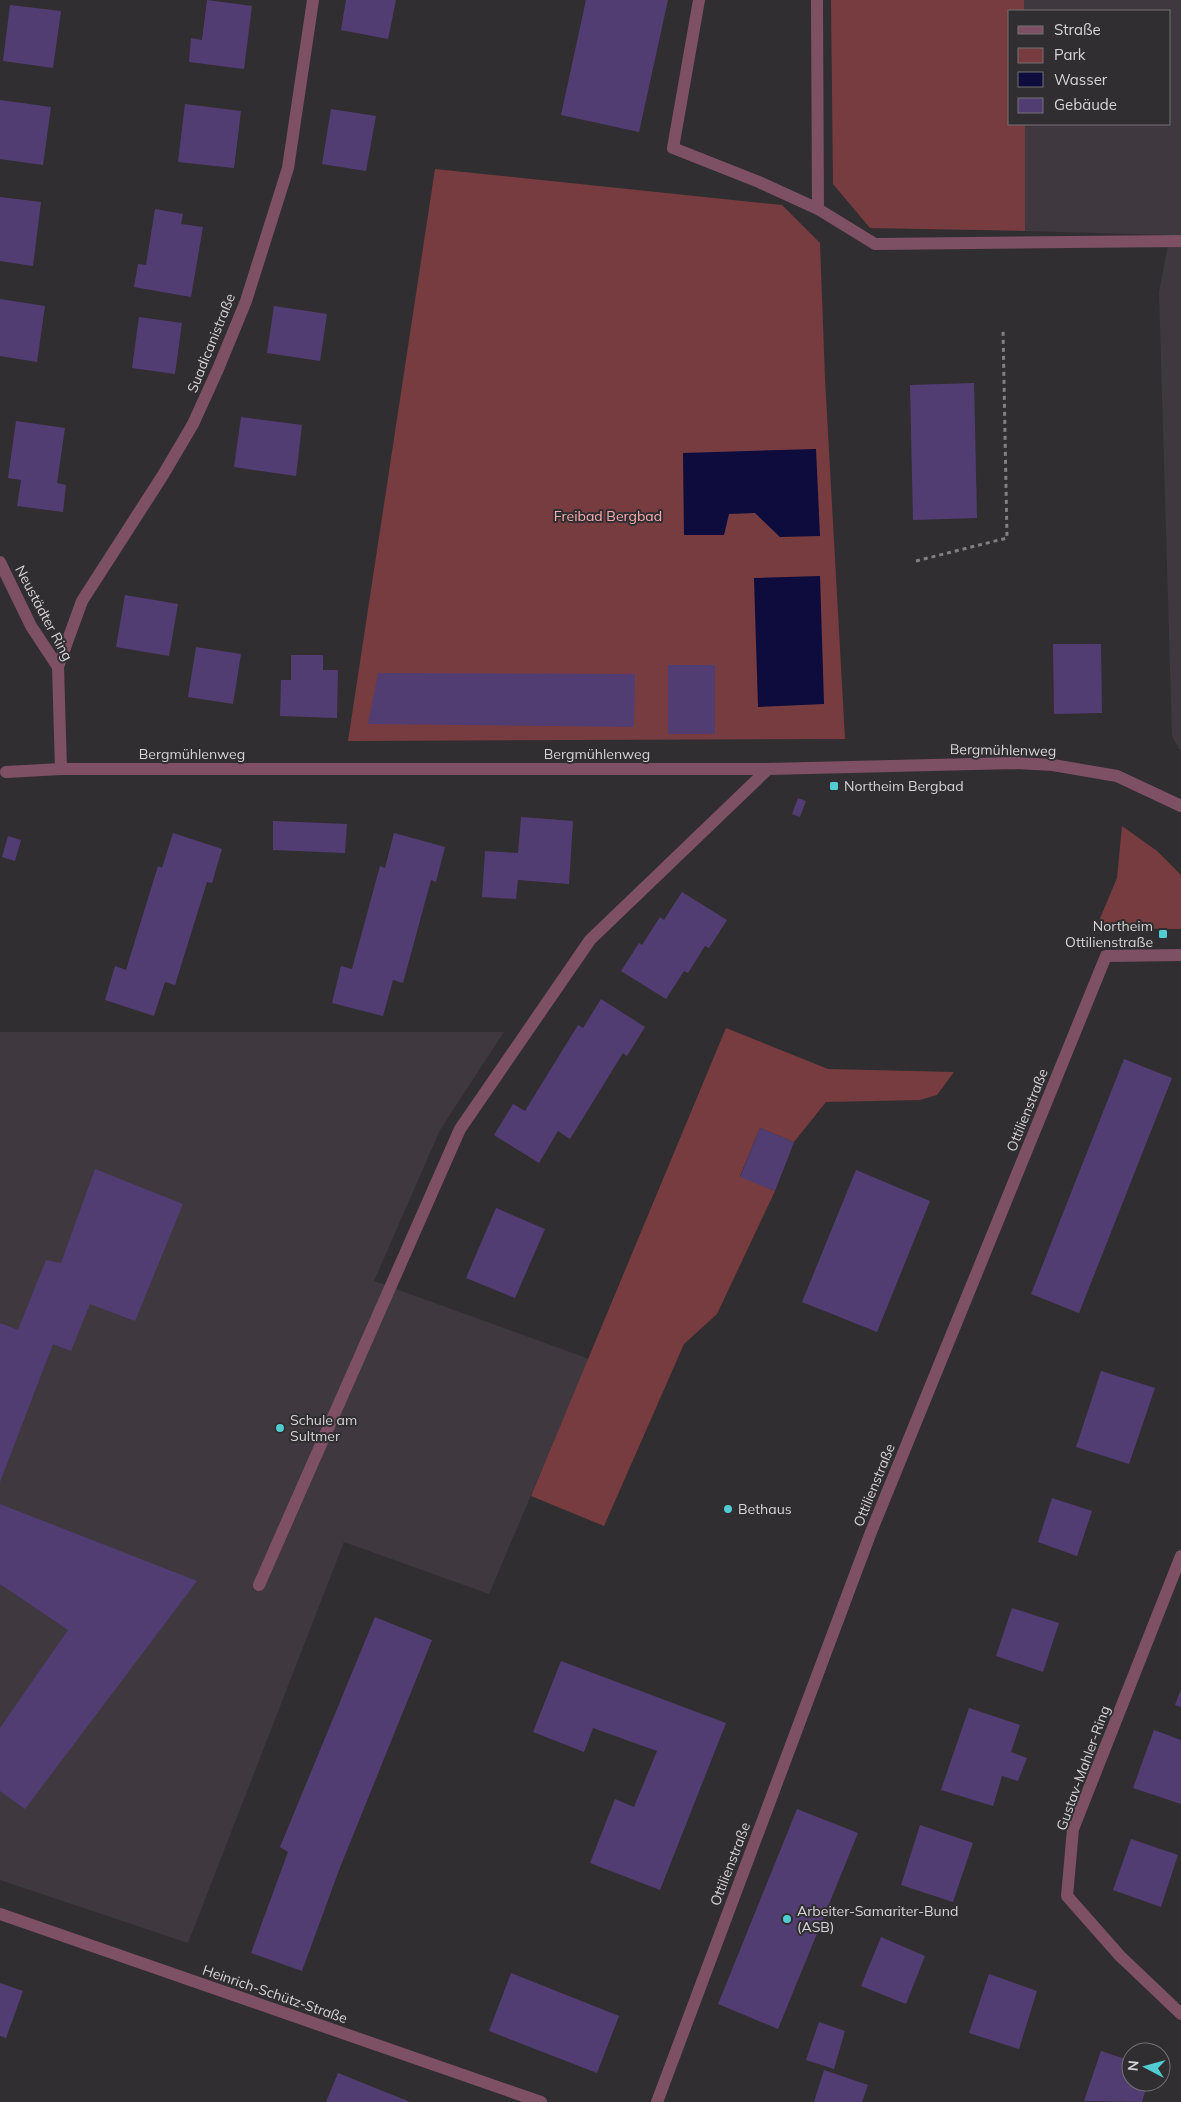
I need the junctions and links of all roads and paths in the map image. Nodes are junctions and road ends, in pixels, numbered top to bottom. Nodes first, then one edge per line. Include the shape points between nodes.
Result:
1 (313, 0) edge
2 (699, 0) edge
3 (817, 0) edge
4 (818, 209) junction
5 (1181, 241) edge
6 (1002, 330) dead end
7 (916, 561) dead end
8 (0, 562) edge
9 (58, 667) junction
10 (62, 769) junction
11 (768, 769) junction
12 (6, 772) dead end
13 (1181, 806) edge
14 (1181, 955) edge
15 (1181, 1556) edge
16 (259, 1585) dead end
17 (0, 1914) edge
18 (1181, 2014) edge
19 (541, 2102) edge
20 (657, 2102) edge

1 - 9 street, Suadicanistraße via 288,168 246,301 193,424 164,475 82,601
2 - 4 street via 673,148
3 - 4 street
4 - 5 street via 875,244
6 - 7 path via 1007,538
8 - 9 street, Neustädter Ring via 31,626
9 - 10 street, Neustädter Ring
10 - 11 street, Bergmühlenweg
10 - 12 street, Bergmühlenweg
11 - 13 street, Bergmühlenweg via 1015,763 1053,765 1117,776
11 - 16 street via 590,940 460,1129
14 - 20 street, Ottilienstraße via 1106,956 871,1532
15 - 18 street, Gustav-Mahler-Ring via 1073,1829 1067,1896 1120,1956
17 - 19 street, Heinrich-Schütz-Straße

